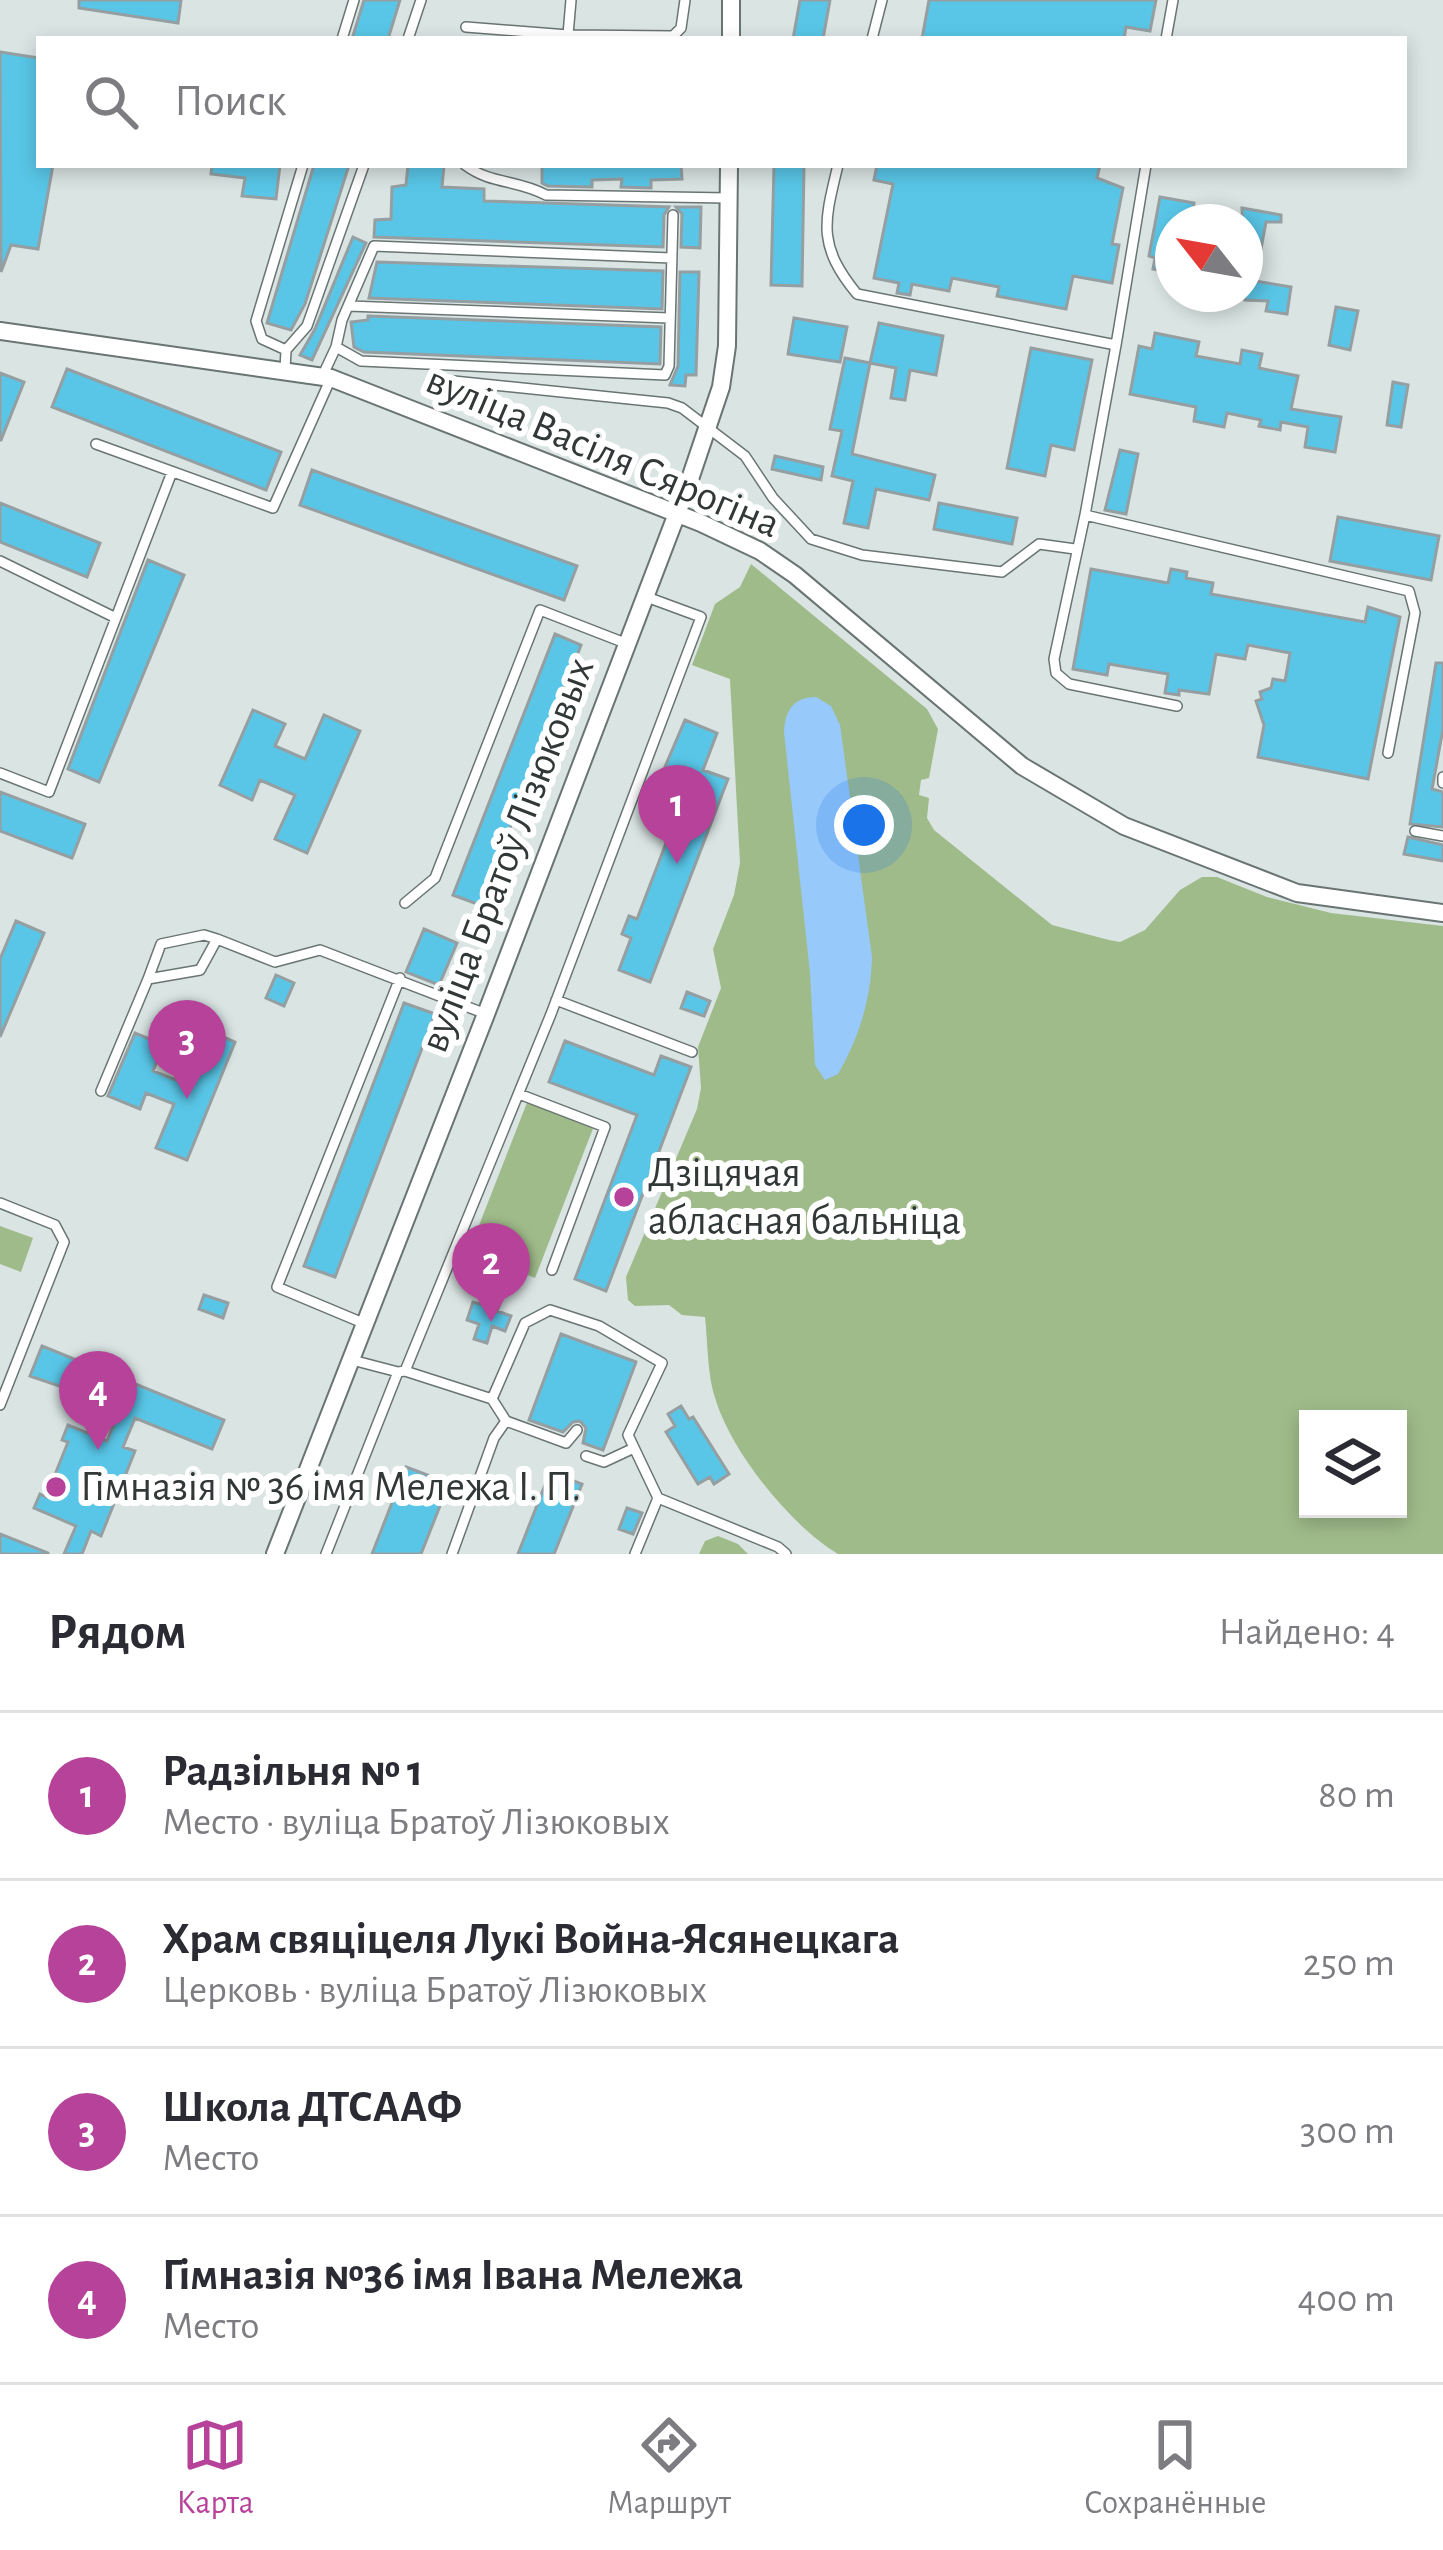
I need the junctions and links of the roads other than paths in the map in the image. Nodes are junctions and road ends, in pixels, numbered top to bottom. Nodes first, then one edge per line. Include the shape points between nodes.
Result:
1 (354, 0) edge
2 (421, 0) edge
3 (571, 0) edge
4 (685, 0) edge
5 (731, 0) edge
6 (882, 0) edge
7 (1173, 0) edge
8 (466, 27) dead end
9 (568, 34) junction
10 (343, 36) edge
11 (409, 36) edge
12 (731, 36) edge
13 (873, 36) edge
14 (1167, 36) edge
15 (302, 168) edge
16 (363, 168) edge
17 (469, 168) edge
18 (729, 168) edge
19 (837, 168) edge
20 (1146, 168) edge
21 (728, 198) junction
22 (673, 215) dead end
23 (671, 258) junction
24 (349, 306) junction
25 (669, 318) junction
26 (0, 331) edge
27 (1116, 345) junction
28 (336, 347) junction
29 (286, 350) junction
30 (285, 370) junction
31 (326, 378) junction
32 (434, 379) dead end
33 (706, 429) junction
34 (96, 445) dead end
35 (172, 472) junction
36 (677, 514) junction
37 (1085, 515) junction
38 (1075, 548) junction
39 (0, 561) edge
40 (644, 596) junction
41 (116, 618) junction
42 (625, 643) junction
43 (1177, 706) dead end
44 (1388, 754) dead end
45 (0, 773) edge
46 (1415, 831) dead end
47 (1443, 836) edge
48 (405, 903) dead end
49 (1443, 913) edge
50 (217, 939) junction
51 (400, 978) junction
52 (148, 979) junction
53 (556, 1000) junction
54 (486, 1014) junction
55 (692, 1052) dead end
56 (101, 1091) dead end
57 (519, 1094) junction
58 (0, 1203) edge
59 (552, 1270) dead end
60 (366, 1324) junction
61 (352, 1360) junction
62 (402, 1372) junction
63 (493, 1399) junction
64 (0, 1405) edge
65 (506, 1421) junction
66 (577, 1430) dead end
67 (634, 1448) junction
68 (586, 1456) dead end
69 (658, 1498) junction
70 (275, 1554) edge
71 (326, 1554) edge
72 (452, 1554) edge
73 (634, 1554) edge
74 (786, 1554) edge

1 - 10 lane
2 - 11 lane
3 - 9 lane
4 - 9 lane via 674,36
5 - 12 street
6 - 13 lane
7 - 14 lane
8 - 9 lane
15 - 29 lane via 256,322 262,339
16 - 29 lane via 307,326
17 - 21 lane via 546,195
18 - 21 street, вуліца Братоў Лізюковых
19 - 27 lane via 827,249 857,294
20 - 27 lane
21 - 33 street, вуліца Братоў Лізюковых via 726,368
22 - 23 lane
23 - 24 lane via 374,246
23 - 25 lane
24 - 25 lane
24 - 28 lane
25 - 28 lane via 665,375 361,361
26 - 30 street, вуліца Васіля Сярогіна
27 - 37 lane
28 - 31 lane
29 - 30 lane
30 - 31 street, вуліца Васіля Сярогіна
31 - 35 lane via 273,508
31 - 36 street, вуліца Васіля Сярогіна
32 - 33 lane via 668,404
33 - 36 street, вуліца Братоў Лізюковых
33 - 38 lane via 745,456 811,539 862,555 1002,572 1039,544
34 - 35 lane
35 - 41 lane
36 - 40 street, вуліца Братоў Лізюковых
36 - 49 street, вуліца Васіля Сярогіна via 795,575 1022,766 1124,826 1297,893
37 - 38 lane
37 - 44 lane via 1409,591 1415,613
38 - 43 lane via 1056,673 1069,684
39 - 41 lane
40 - 42 street, вуліца Братоў Лізюковых
40 - 53 lane via 700,617
41 - 45 lane via 49,792
42 - 48 lane via 540,610 435,878
42 - 54 street, вуліца Братоў Лізюковых
46 - 47 lane
50 - 51 lane via 275,962 320,950
50 - 52 lane via 200,970
50 - 52 lane via 161,944
51 - 54 lane
51 - 60 lane via 277,1287
52 - 56 lane
53 - 55 lane
53 - 57 lane
54 - 60 street, вуліца Братоў Лізюковых
57 - 59 lane via 605,1127
57 - 62 lane
58 - 64 lane via 55,1225 64,1242
60 - 61 street, вуліца Братоў Лізюковых
61 - 62 lane
61 - 70 street, вуліца Братоў Лізюковых
62 - 63 lane
62 - 71 lane
63 - 65 lane
63 - 67 lane via 525,1323 550,1310 599,1326 662,1363 628,1435
65 - 66 lane via 566,1443
65 - 72 lane
67 - 68 lane via 604,1462
67 - 69 lane
69 - 73 lane
69 - 74 lane

